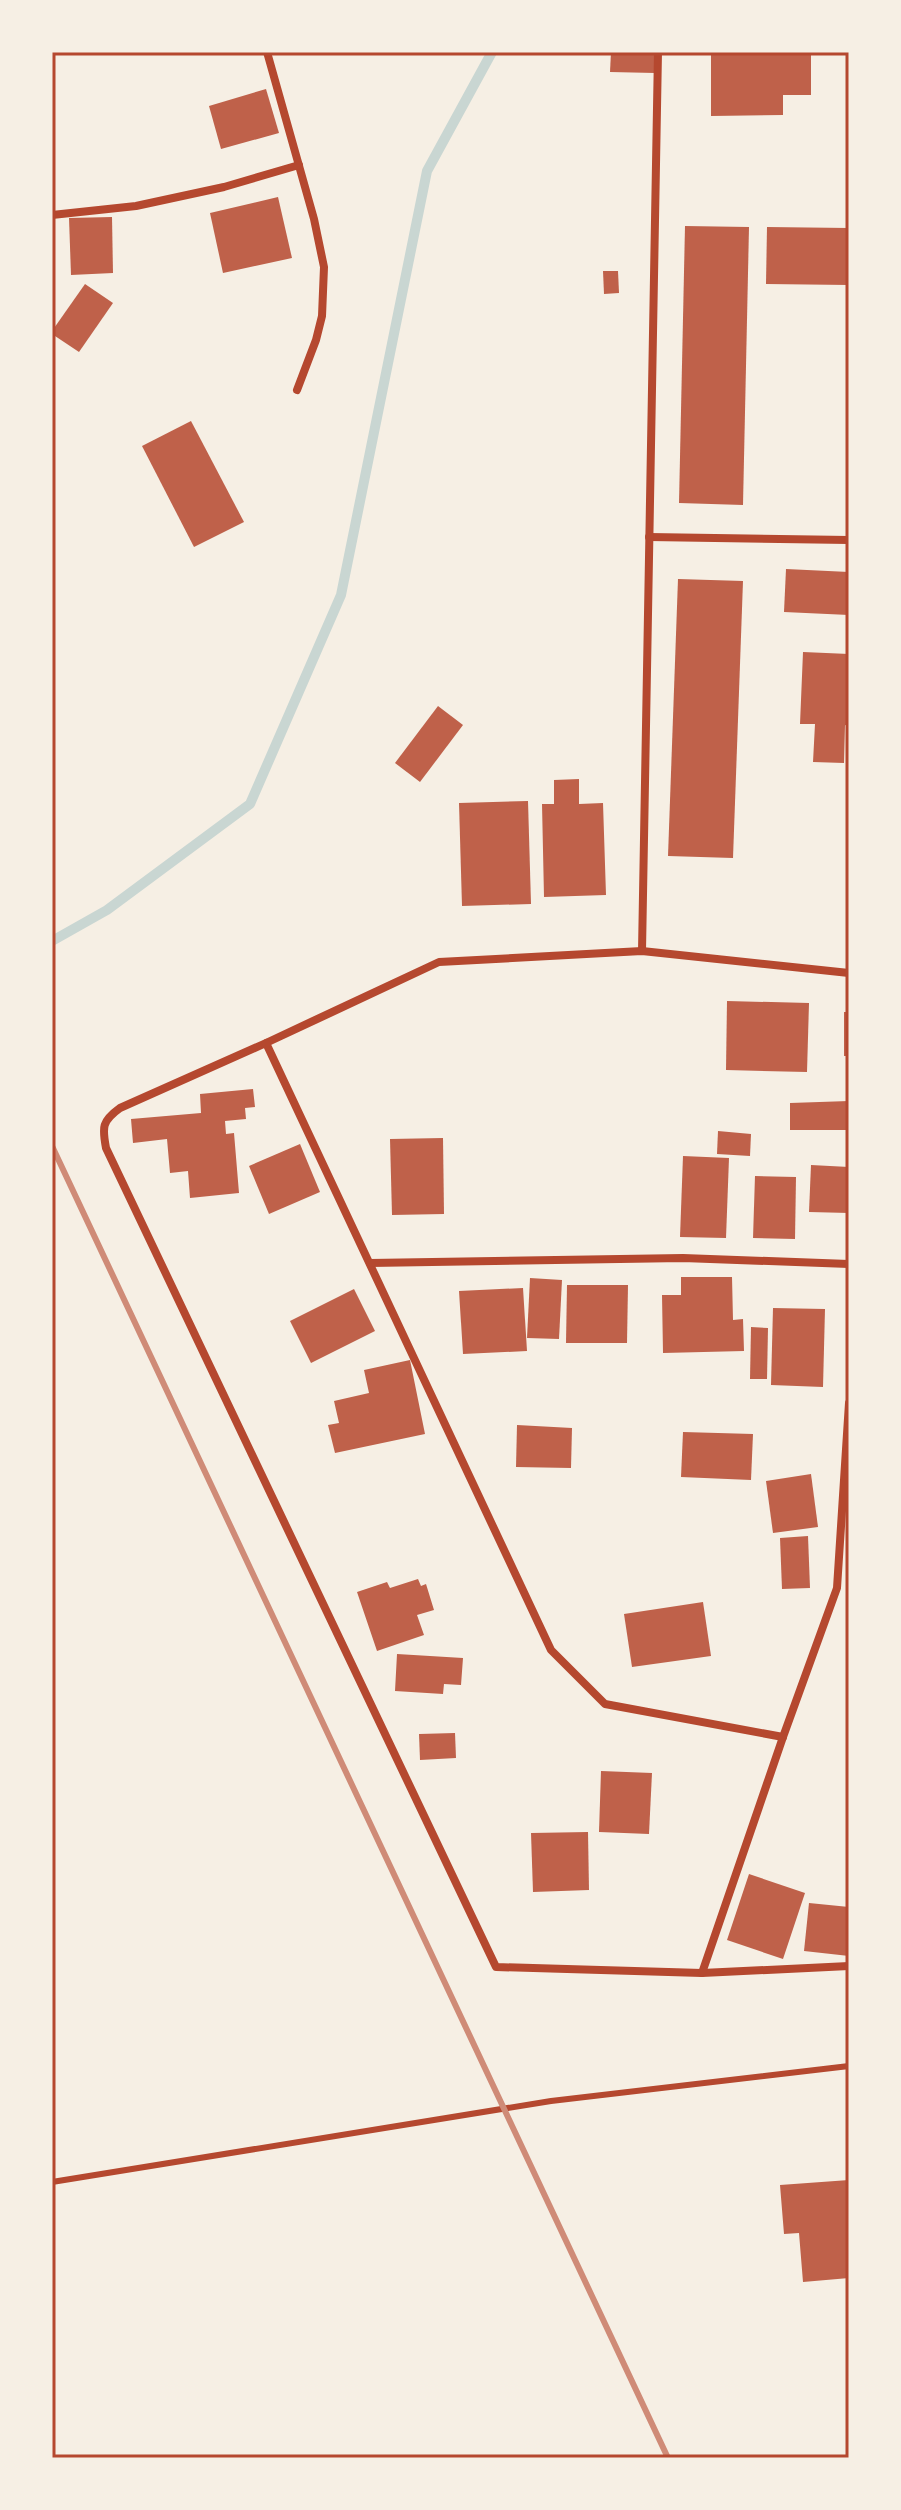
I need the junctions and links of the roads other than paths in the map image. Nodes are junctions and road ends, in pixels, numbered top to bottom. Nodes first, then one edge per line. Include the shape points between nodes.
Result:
1 (267, 52) edge
2 (658, 52) edge
3 (299, 165) junction
4 (52, 215) edge
5 (297, 390) dead end
6 (649, 537) junction
7 (849, 540) edge
8 (642, 951) junction
9 (849, 973) edge
10 (266, 1043) junction
11 (370, 1263) junction
12 (849, 1264) edge
13 (849, 1403) edge
14 (837, 1588) junction
15 (849, 1590) edge
16 (783, 1737) junction
17 (849, 1966) edge
18 (702, 1973) junction
19 (849, 2066) edge
20 (52, 2182) edge

1 - 3 street
2 - 6 street
3 - 4 street via 136,206
3 - 5 street via 320,242 324,291 316,340
6 - 7 street
6 - 8 street
8 - 9 street
8 - 10 street via 439,962
10 - 11 street
10 - 18 street via 120,1108 107,1117 106,1148 496,1967
11 - 12 street via 683,1258
11 - 16 street via 551,1650 605,1704
13 - 14 street
14 - 15 street
14 - 16 street
16 - 18 street
17 - 18 street
19 - 20 lane via 551,2101

